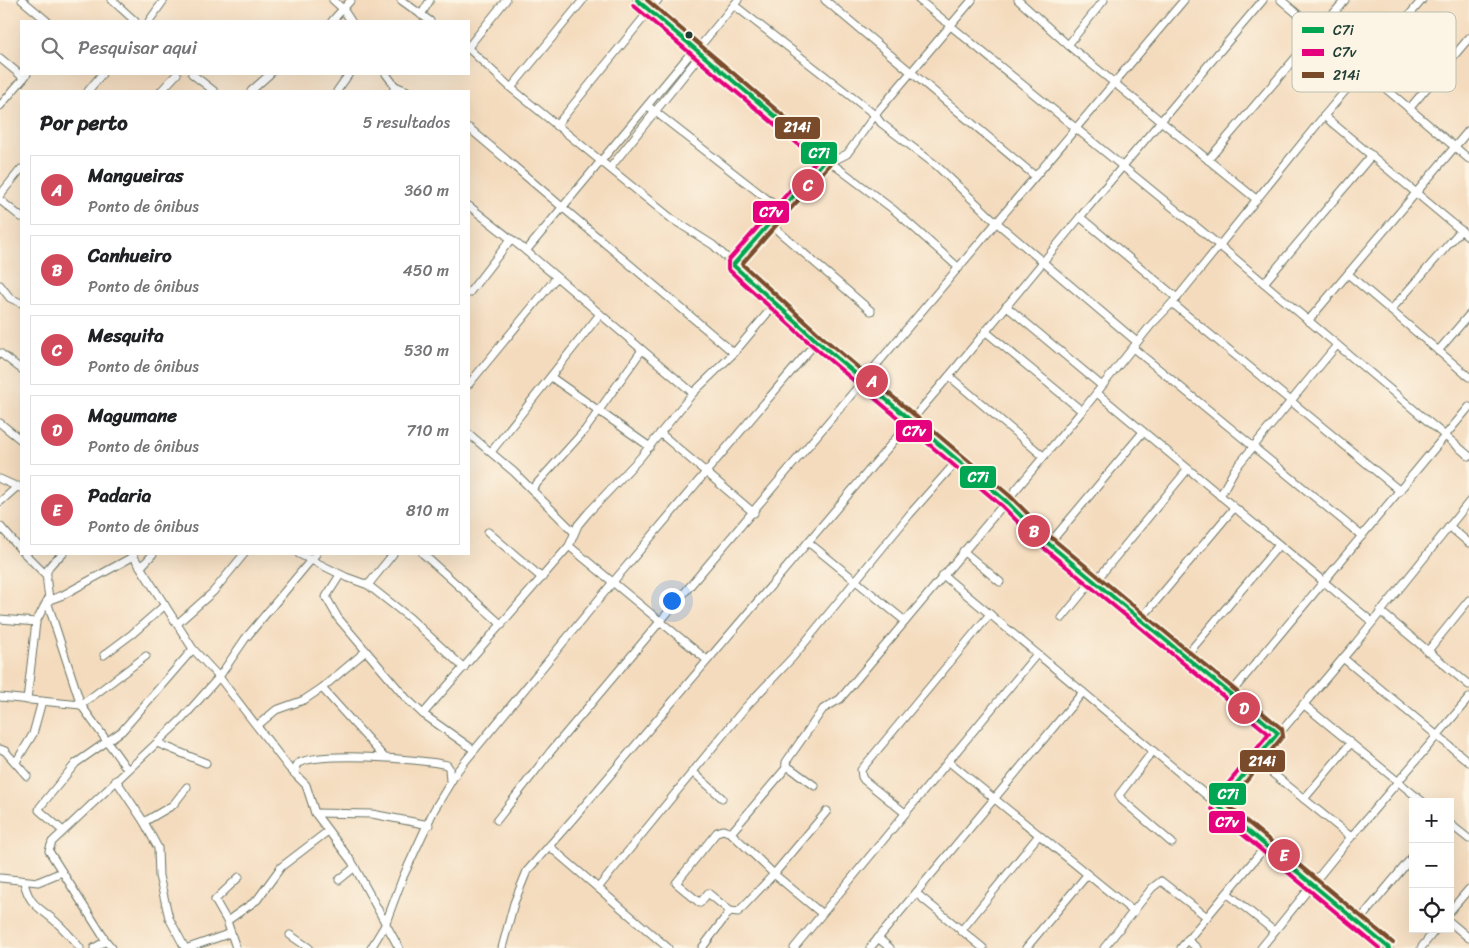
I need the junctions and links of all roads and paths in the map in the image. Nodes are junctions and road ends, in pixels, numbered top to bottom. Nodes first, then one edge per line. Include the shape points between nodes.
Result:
1 (22, 0) edge
2 (112, 0) edge
3 (164, 0) edge
4 (333, 0) edge
5 (351, 0) edge
6 (401, 0) edge
7 (430, 0) edge
8 (506, 0) edge
9 (583, 0) edge
10 (637, 0) edge
11 (658, 0) edge
12 (825, 0) edge
13 (919, 0) edge
14 (972, 0) edge
15 (1104, 0) edge
16 (1184, 0) edge
17 (1263, 0) edge
18 (1281, 0) edge
19 (1345, 0) edge
20 (1422, 0) edge
21 (1022, 1) edge
22 (736, 2) edge
23 (344, 9) junction
24 (649, 10) junction
25 (1295, 12) edge
26 (1335, 12) edge
27 (1412, 12) edge
28 (421, 15) junction
29 (46, 20) edge
30 (134, 20) edge
31 (150, 20) edge
32 (333, 20) edge
33 (350, 20) edge
34 (428, 20) edge
35 (951, 25) junction
36 (1469, 38) edge
37 (1068, 45) junction
38 (470, 47) edge
39 (470, 49) edge
40 (698, 51) junction
41 (1456, 53) edge
42 (0, 58) edge
43 (1292, 61) edge
44 (20, 72) edge
45 (912, 72) junction
46 (101, 75) edge
47 (176, 75) edge
48 (193, 75) edge
49 (269, 75) edge
50 (348, 75) edge
51 (387, 75) edge
52 (25, 76) edge
53 (1115, 83) junction
54 (258, 88) edge
55 (394, 88) edge
56 (511, 88) junction
57 (89, 90) edge
58 (162, 90) edge
59 (213, 90) edge
60 (338, 90) edge
61 (1344, 92) edge
62 (1389, 92) edge
63 (1423, 92) edge
64 (0, 106) edge
65 (648, 106) junction
66 (1409, 109) junction
67 (655, 112) junction
68 (876, 115) junction
69 (1324, 116) junction
70 (1162, 122) junction
71 (556, 126) junction
72 (470, 129) edge
73 (1075, 129) junction
74 (1469, 130) edge
75 (1455, 147) junction
76 (1372, 155) junction
77 (826, 159) junction
78 (1469, 159) edge
79 (1208, 160) junction
80 (602, 162) junction
81 (610, 168) junction
82 (1122, 168) junction
83 (20, 170) edge
84 (1035, 176) junction
85 (1417, 192) junction
86 (0, 195) edge
87 (1256, 199) junction
88 (0, 200) edge
89 (470, 207) edge
90 (561, 208) junction
91 (782, 210) junction
92 (20, 216) edge
93 (1080, 217) junction
94 (996, 222) junction
95 (770, 224) junction
96 (1461, 230) junction
97 (1469, 237) edge
98 (511, 240) junction
99 (1220, 246) junction
100 (526, 251) junction
101 (1042, 262) junction
102 (733, 265) junction
103 (960, 268) junction
104 (1348, 274) junction
105 (556, 278) junction
106 (1264, 283) junction
107 (0, 285) edge
108 (470, 292) edge
109 (1174, 300) junction
110 (20, 303) edge
111 (775, 304) junction
112 (1006, 306) junction
113 (1390, 310) junction
114 (871, 311) dead end
115 (600, 314) junction
116 (1469, 315) edge
117 (1308, 321) junction
118 (985, 331) junction
119 (817, 342) junction
120 (1336, 344) junction
121 (1135, 345) junction
122 (642, 350) junction
123 (1438, 351) junction
124 (0, 353) edge
125 (734, 353) junction
126 (20, 367) edge
127 (949, 376) junction
128 (551, 377) junction
129 (1469, 377) edge
130 (864, 381) junction
131 (470, 383) edge
132 (1102, 386) junction
133 (694, 393) junction
134 (1096, 393) junction
135 (1292, 402) junction
136 (1469, 407) edge
137 (598, 411) junction
138 (1082, 411) junction
139 (910, 422) junction
140 (0, 423) edge
141 (1143, 432) junction
142 (660, 433) junction
143 (470, 435) edge
144 (1446, 436) junction
145 (20, 439) edge
146 (650, 447) junction
147 (1254, 447) junction
148 (491, 452) junction
149 (1044, 456) junction
150 (1469, 456) edge
151 (957, 461) junction
152 (1188, 469) junction
153 (706, 473) junction
154 (0, 479) edge
155 (20, 487) edge
156 (532, 489) junction
157 (1400, 491) junction
158 (1220, 496) junction
159 (1006, 501) junction
160 (0, 502) edge
161 (1469, 502) edge
162 (1234, 508) junction
163 (754, 513) junction
164 (0, 526) edge
165 (1449, 526) junction
166 (488, 532) dead end
167 (574, 532) junction
168 (1362, 536) junction
169 (808, 542) junction
170 (1469, 543) edge
171 (1049, 544) junction
172 (1279, 545) junction
173 (570, 546) junction
174 (20, 549) edge
175 (963, 551) junction
176 (26, 555) edge
177 (62, 555) edge
178 (133, 555) edge
179 (152, 555) edge
180 (243, 555) edge
181 (392, 555) edge
182 (424, 555) edge
183 (314, 557) edge
184 (141, 567) junction
185 (340, 575) junction
186 (944, 575) junction
187 (47, 576) junction
188 (542, 578) junction
189 (854, 581) junction
190 (1094, 581) junction
191 (613, 582) junction
192 (1000, 582) dead end
193 (1324, 582) junction
194 (368, 585) junction
195 (1469, 600) edge
196 (48, 601) junction
197 (165, 605) junction
198 (1380, 611) junction
199 (990, 614) junction
200 (1062, 618) dead end
201 (0, 619) edge
202 (1141, 620) junction
203 (904, 621) junction
204 (36, 622) junction
205 (662, 622) junction
206 (1370, 622) junction
207 (177, 624) junction
208 (502, 625) junction
209 (193, 649) junction
210 (366, 651) junction
211 (1427, 652) junction
212 (1036, 654) junction
213 (104, 655) dead end
214 (146, 656) dead end
215 (1185, 657) junction
216 (1343, 658) junction
217 (706, 660) junction
218 (464, 668) junction
219 (219, 677) junction
220 (1469, 686) edge
221 (322, 688) junction
222 (1083, 692) junction
223 (1231, 693) junction
224 (0, 697) edge
225 (1469, 698) edge
226 (27, 700) junction
227 (42, 701) junction
228 (1303, 704) junction
229 (81, 705) junction
230 (423, 714) junction
231 (258, 725) junction
232 (1278, 733) junction
233 (1437, 736) junction
234 (109, 742) junction
235 (157, 743) junction
236 (1350, 744) junction
237 (0, 749) edge
238 (474, 750) junction
239 (1153, 751) junction
240 (384, 757) junction
241 (1256, 760) junction
242 (948, 761) junction
243 (16, 762) junction
244 (1469, 762) edge
245 (206, 763) dead end
246 (786, 765) junction
247 (128, 769) junction
248 (692, 772) junction
249 (296, 774) junction
250 (27, 776) dead end
251 (116, 780) junction
252 (450, 782) junction
253 (1398, 782) junction
254 (815, 786) dead end
255 (187, 787) dead end
256 (722, 798) dead end
257 (1418, 798) edge
258 (1304, 799) junction
259 (995, 800) junction
260 (1218, 806) junction
261 (827, 811) dead end
262 (316, 813) junction
263 (905, 813) junction
264 (497, 820) dead end
265 (144, 822) junction
266 (429, 825) junction
267 (1454, 827) edge
268 (63, 831) junction
269 (328, 831) junction
270 (731, 834) junction
271 (1039, 835) junction
272 (1351, 837) junction
273 (1469, 840) edge
274 (1172, 843) dead end
275 (549, 846) junction
276 (1266, 846) junction
277 (1409, 861) edge
278 (355, 867) junction
279 (62, 872) junction
280 (774, 874) junction
281 (1087, 875) junction
282 (238, 877) dead end
283 (0, 878) edge
284 (339, 880) dead end
285 (24, 882) junction
286 (1313, 886) junction
287 (598, 888) junction
288 (1469, 889) edge
289 (916, 893) junction
290 (1227, 893) junction
291 (1454, 906) edge
292 (730, 911) junction
293 (1134, 912) junction
294 (821, 913) junction
295 (1207, 917) junction
296 (227, 921) junction
297 (1358, 922) junction
298 (385, 925) junction
299 (1454, 925) edge
300 (962, 930) junction
301 (1274, 931) junction
302 (232, 933) junction
303 (1433, 933) edge
304 (290, 935) dead end
305 (878, 938) junction
306 (1469, 938) edge
307 (1187, 940) junction
308 (106, 941) junction
309 (796, 947) edge
310 (1264, 947) edge
311 (80, 948) edge
312 (94, 948) edge
313 (112, 948) edge
314 (187, 948) edge
315 (236, 948) edge
316 (309, 948) edge
317 (371, 948) edge
318 (399, 948) edge
319 (502, 948) edge
320 (668, 948) edge
321 (702, 948) edge
322 (870, 948) edge
323 (890, 948) edge
324 (983, 948) edge
325 (1026, 948) edge
326 (1104, 948) edge
327 (1181, 948) edge
328 (1197, 948) edge
329 (1389, 948) edge
330 (1421, 948) edge

1 - 29 street
2 - 30 street
3 - 31 street
4 - 23 street
5 - 23 street
6 - 28 street
7 - 28 street
8 - 38 street
9 - 56 street
10 - 24 street
11 - 24 street
12 - 45 street
13 - 35 street
14 - 35 street
15 - 37 street
16 - 53 street
17 - 70 street
18 - 25 street
19 - 26 street
20 - 27 street
21 - 37 street
22 - 40 street
22 - 68 street
23 - 32 street
23 - 33 street
24 - 40 street
24 - 71 street
28 - 34 street
35 - 45 street
35 - 73 street
36 - 41 street
37 - 53 street
39 - 56 street
40 - 65 street
40 - 67 street
40 - 77 street
42 - 44 street
43 - 79 street
45 - 68 street
45 - 84 street
46 - 57 street
47 - 58 street
48 - 59 street
49 - 54 street
50 - 60 street
51 - 55 street
52 - 64 street
53 - 70 street
53 - 73 street
56 - 71 street
61 - 69 street
62 - 66 street
63 - 66 street
65 - 67 street
65 - 80 street
66 - 75 street
67 - 81 street
67 - 91 street
68 - 77 street via 847,154 837,159
68 - 94 street via 881,123 937,166
69 - 76 street
69 - 87 street
70 - 79 street
70 - 82 street
71 - 80 street
72 - 90 street
73 - 82 street
73 - 84 street
74 - 75 street
75 - 78 street
75 - 85 street
76 - 85 street
76 - 106 street
77 - 91 street
77 - 103 street via 894,210
79 - 87 street
80 - 81 street
80 - 90 street
81 - 102 street via 672,219 714,245
82 - 93 street
82 - 99 street
83 - 86 street
84 - 94 street
85 - 96 street
85 - 104 street
87 - 99 street
88 - 92 street
89 - 98 street
90 - 100 street
90 - 125 street
91 - 95 street
93 - 101 street
93 - 109 street
94 - 101 street
94 - 103 street
95 - 102 street
95 - 114 street
96 - 97 street
96 - 113 street
98 - 100 street
98 - 108 street
99 - 106 street
99 - 109 street
100 - 105 street
101 - 112 street
101 - 121 street
102 - 111 street
103 - 130 street
104 - 113 street
104 - 117 street
105 - 115 street
105 - 131 street
106 - 117 street
107 - 110 street via 10,298
109 - 121 street
109 - 135 street
111 - 119 street
111 - 125 street
112 - 118 street
112 - 132 street
113 - 123 street
115 - 122 street
115 - 128 street
116 - 123 street
117 - 120 street
118 - 127 street
118 - 138 street
119 - 130 street
119 - 153 street
120 - 135 street
120 - 144 street
121 - 132 street
121 - 147 street
122 - 133 street
122 - 137 street
123 - 129 street
124 - 126 street
125 - 133 street
127 - 139 street
127 - 149 street
128 - 137 street
128 - 148 street
130 - 139 street
130 - 163 street
132 - 134 street
133 - 142 street
134 - 138 street
134 - 141 street
135 - 147 street
135 - 157 street
136 - 144 street
137 - 146 street
137 - 156 street via 559,462
138 - 149 street
139 - 151 street
139 - 169 street
140 - 145 street
141 - 152 street
141 - 171 street
142 - 146 street
142 - 153 street
143 - 148 street
144 - 150 street
144 - 157 street
146 - 167 street via 588,512
147 - 158 street
147 - 168 street
148 - 156 street
149 - 159 street
151 - 159 street
151 - 189 street
152 - 158 street
152 - 190 street
153 - 163 street
153 - 191 street
154 - 155 street
155 - 160 street
156 - 167 street
157 - 168 street
158 - 162 street
159 - 171 street
159 - 175 street
161 - 165 street
162 - 172 street
162 - 202 street
163 - 205 street
164 - 174 street
165 - 170 street
165 - 198 street
166 - 188 street
167 - 173 street
168 - 193 street
169 - 189 street
169 - 217 street
171 - 190 street
172 - 193 street
172 - 215 street
173 - 188 street
173 - 191 street
175 - 186 street
175 - 192 street
176 - 187 street
177 - 187 street via 47,566
178 - 184 street
178 - 196 street via 63,596
179 - 184 street
180 - 207 street via 212,592
181 - 194 street
182 - 208 street
183 - 185 street
183 - 219 street
184 - 197 street
185 - 194 street
185 - 210 street via 326,597 338,618
186 - 199 street
186 - 203 street
187 - 196 street
188 - 208 street
189 - 203 street
189 - 248 street via 793,657 744,709
190 - 200 street
190 - 202 street
191 - 205 street
191 - 238 street
193 - 206 street
193 - 223 street
194 - 218 street via 410,618
195 - 211 street
196 - 204 street
196 - 229 street
197 - 207 street
197 - 213 street
198 - 206 street
198 - 211 street
199 - 212 street
199 - 263 street via 861,770 864,780
201 - 204 street
202 - 215 street
203 - 246 street via 840,699 823,709
204 - 226 street
205 - 217 street
205 - 264 street
206 - 216 street
207 - 209 street
208 - 218 street
209 - 219 street
209 - 234 street via 156,695
210 - 221 street
210 - 230 street
211 - 220 street
212 - 222 street
212 - 242 street
214 - 229 street
215 - 223 street
216 - 228 street
216 - 233 street
217 - 275 street
218 - 230 street
219 - 231 street
219 - 235 street
221 - 231 street via 304,700 276,710
221 - 240 street
222 - 239 street
222 - 259 street
223 - 232 street
224 - 226 street
225 - 233 street
226 - 227 street
227 - 229 street
227 - 243 street via 33,734
228 - 232 street
228 - 236 street
229 - 234 street
230 - 238 street
231 - 249 street via 266,741
232 - 241 street
233 - 244 street
233 - 253 street
234 - 247 street
234 - 268 street via 76,763 39,808
235 - 245 street
235 - 247 street
236 - 253 street
236 - 258 street
237 - 243 street
238 - 252 street
239 - 260 street
239 - 274 street via 1119,795
240 - 249 street via 324,756 296,765
240 - 252 street via 447,766
241 - 258 street
241 - 260 street
242 - 259 street
242 - 263 street
243 - 250 street
246 - 254 street
246 - 270 street via 768,792
247 - 251 street
248 - 256 street
248 - 287 street
249 - 262 street via 306,784
251 - 265 street
251 - 268 street
252 - 266 street
253 - 257 street
253 - 272 street
255 - 265 street via 173,805
258 - 272 street
259 - 271 street
259 - 289 street
260 - 276 street
261 - 280 street
262 - 266 street via 372,814
262 - 269 street
263 - 294 street
265 - 314 street via 158,848 159,876 169,918
266 - 298 street
267 - 273 street
268 - 279 street via 52,842 49,851
269 - 278 street
269 - 296 street via 281,867 256,900
270 - 280 street
270 - 292 street via 723,830 717,832 676,883 700,903 708,893
271 - 281 street
271 - 300 street
272 - 286 street
275 - 287 street
275 - 319 street via 527,871 514,902
276 - 286 street
276 - 290 street
277 - 297 street
278 - 284 street
278 - 298 street
279 - 285 street via 38,882
279 - 308 street
280 - 292 street via 738,912
280 - 294 street
281 - 293 street
281 - 325 street
282 - 296 street via 215,900
283 - 285 street
285 - 311 street via 26,895 32,903 63,928
286 - 297 street
286 - 301 street
287 - 320 street
288 - 291 street
289 - 300 street
289 - 305 street
290 - 295 street
290 - 301 street
292 - 321 street
293 - 295 street via 1161,881
293 - 326 street
294 - 309 street
295 - 307 street
296 - 302 street
297 - 329 street
298 - 317 street
298 - 318 street
299 - 306 street
300 - 324 street
301 - 310 street
302 - 314 street
302 - 315 street
303 - 330 street
304 - 316 street
305 - 322 street
305 - 323 street
307 - 327 street
307 - 328 street
308 - 312 street
308 - 313 street

